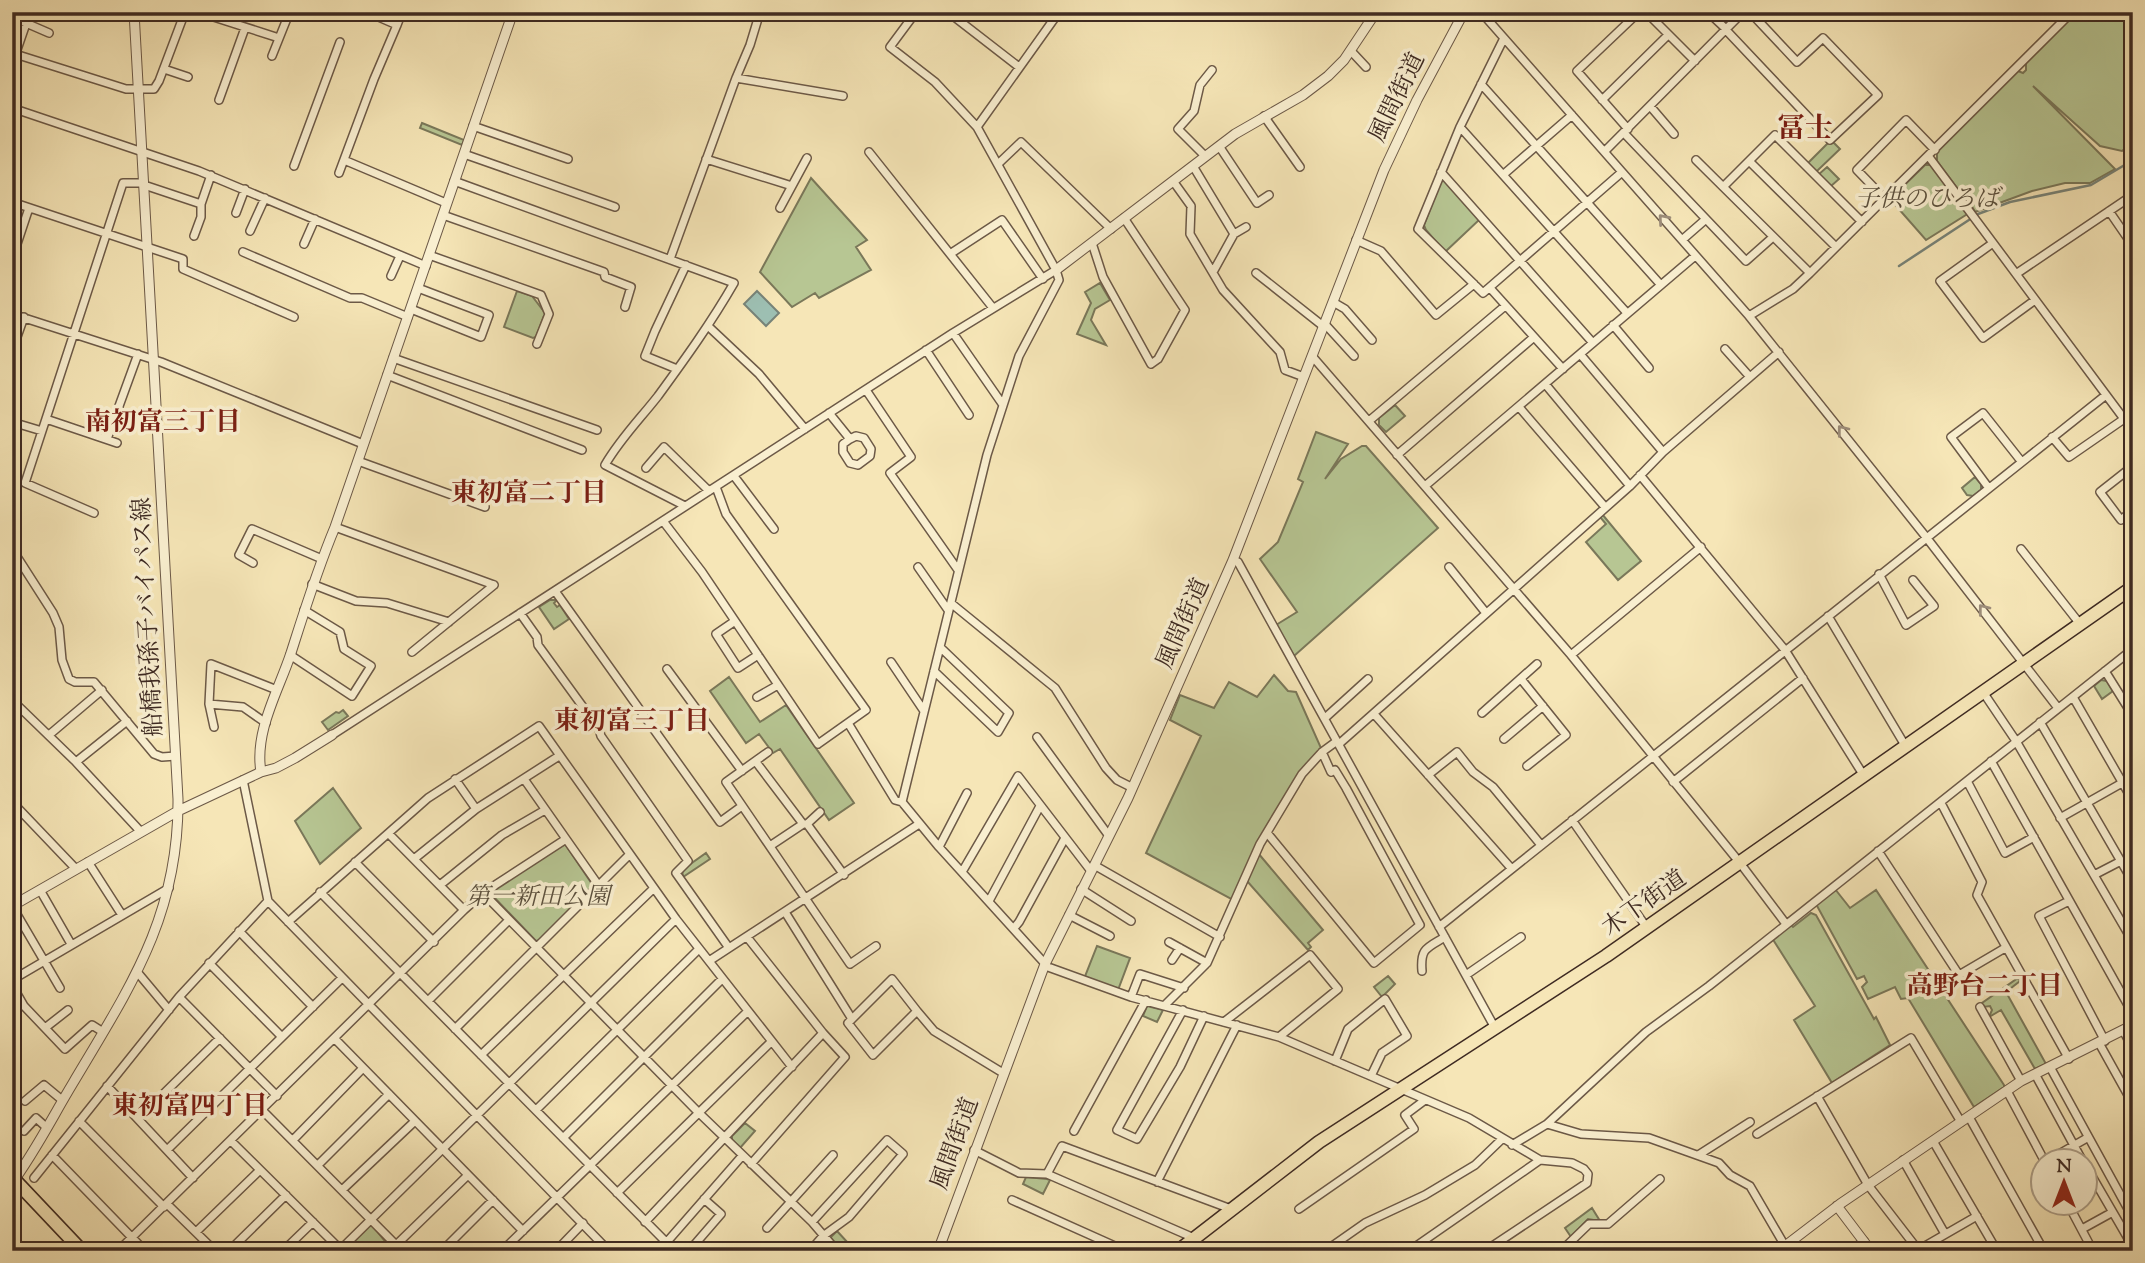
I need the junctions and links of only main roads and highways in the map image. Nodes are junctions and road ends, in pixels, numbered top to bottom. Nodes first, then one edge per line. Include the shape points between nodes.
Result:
1 (2133, 587) edge
2 (13, 1182) edge
3 (82, 1251) edge
4 (1178, 1251) edge

1 - 4 main road, 木下街道 via 1647,928 1311,1148
2 - 3 main road

